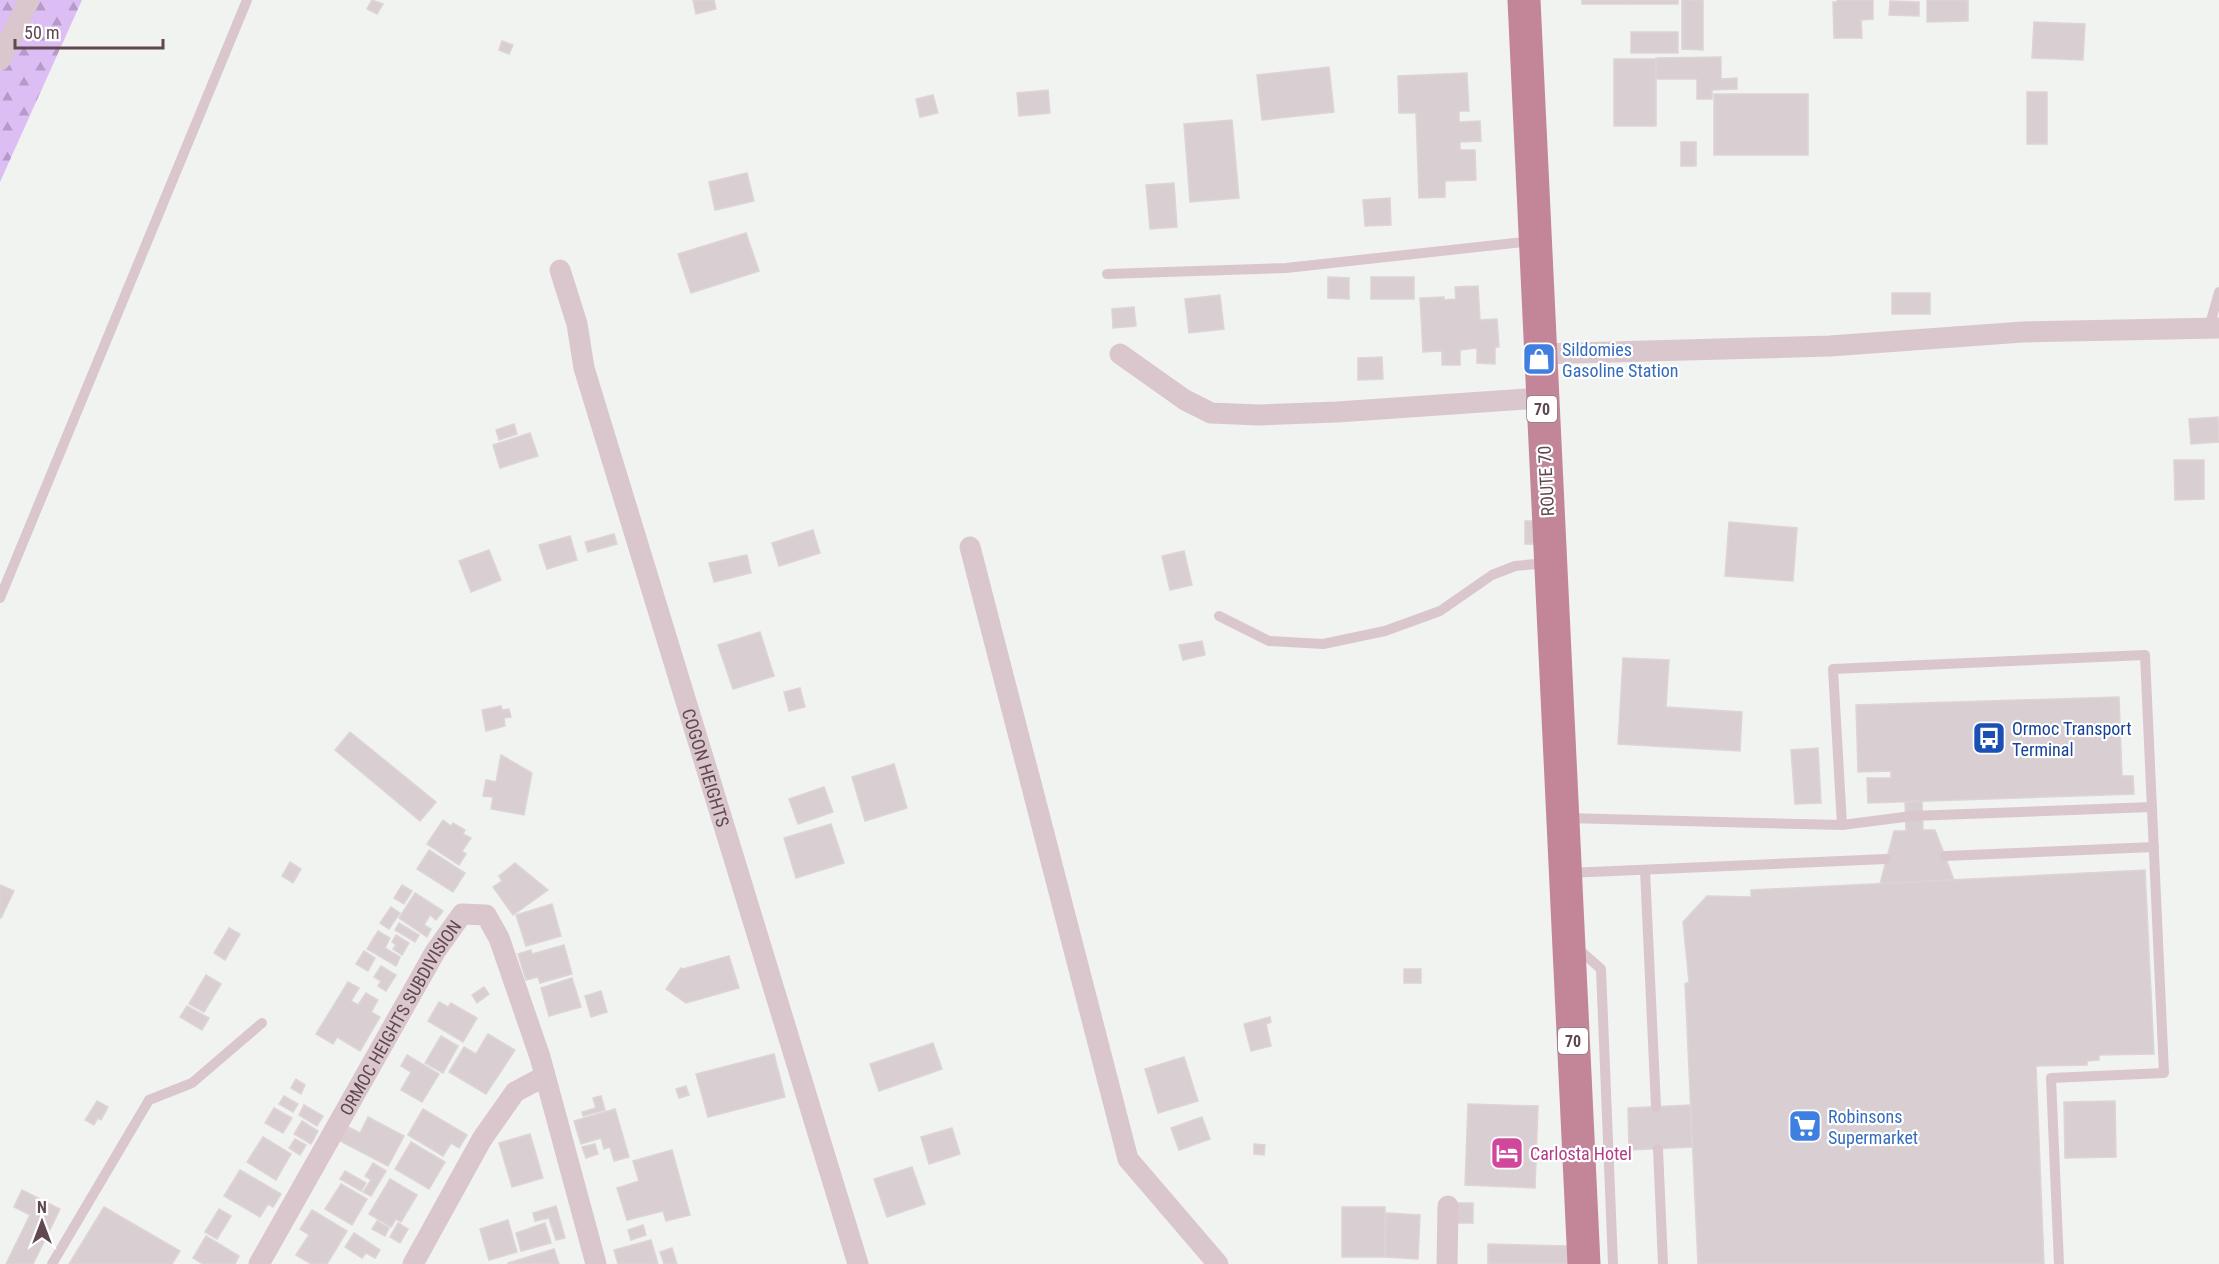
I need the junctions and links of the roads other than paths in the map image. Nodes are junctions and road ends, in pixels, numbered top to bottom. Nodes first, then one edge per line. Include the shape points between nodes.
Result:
1 (29, 0) edge
2 (248, 0) edge
3 (1524, 0) edge
4 (0, 60) edge
5 (1536, 240) junction
6 (560, 270) dead end
7 (1107, 274) dead end
8 (2219, 292) edge
9 (2214, 328) edge
10 (1120, 354) dead end
11 (1539, 354) junction
12 (1542, 398) junction
13 (970, 547) dead end
14 (1550, 562) junction
15 (0, 598) edge
16 (1219, 616) dead end
17 (2152, 807) junction
18 (1562, 818) junction
19 (1842, 825) junction
20 (2154, 847) junction
21 (1945, 856) dead end
22 (1886, 859) dead end
23 (1645, 870) junction
24 (1565, 873) junction
25 (1568, 940) junction
26 (262, 1023) dead end
27 (545, 1076) junction
28 (1656, 1107) dead end
29 (1658, 1149) dead end
30 (1448, 1206) dead end
31 (52, 1264) edge
32 (259, 1264) edge
33 (413, 1264) edge
34 (596, 1264) edge
35 (858, 1264) edge
36 (1218, 1264) edge
37 (1447, 1264) edge
38 (1584, 1264) edge
39 (1613, 1264) edge
40 (1663, 1264) edge
41 (2059, 1264) edge

1 - 4 street
2 - 15 lane
3 - 5 highway, ROUTE 70 / 70
5 - 7 lane via 1286,268
5 - 11 highway, ROUTE 70 / 70
6 - 35 street, COGON HEIGHTS via 577,324 584,368
8 - 9 lane
9 - 11 street via 2023,332 1830,346
10 - 12 street via 1185,400 1211,413 1337,412
11 - 12 highway, ROUTE 70 / 70
12 - 14 highway, ROUTE 70 / 70
13 - 36 street via 1128,1159
14 - 16 lane via 1515,566 1492,575 1440,611 1385,631 1323,644 1269,641
14 - 18 highway, ROUTE 70 / 70
17 - 19 lane via 1912,816
17 - 19 lane via 2145,655 1833,669
17 - 20 lane
18 - 19 lane
18 - 24 highway, 70
20 - 21 lane
20 - 41 lane via 2164,1073 2051,1078
22 - 23 lane
23 - 24 lane
23 - 28 lane
24 - 25 highway, 70
25 - 38 highway, 70
25 - 39 lane via 1601,969
26 - 31 lane via 192,1083 149,1100
27 - 32 street, ORMOC HEIGHTS SUBDIVISION via 499,938 486,915 462,914 435,952
27 - 33 street via 516,1092 482,1139
27 - 34 street, ORMOC HEIGHTS SUBDIVISION
29 - 40 lane
30 - 37 street

